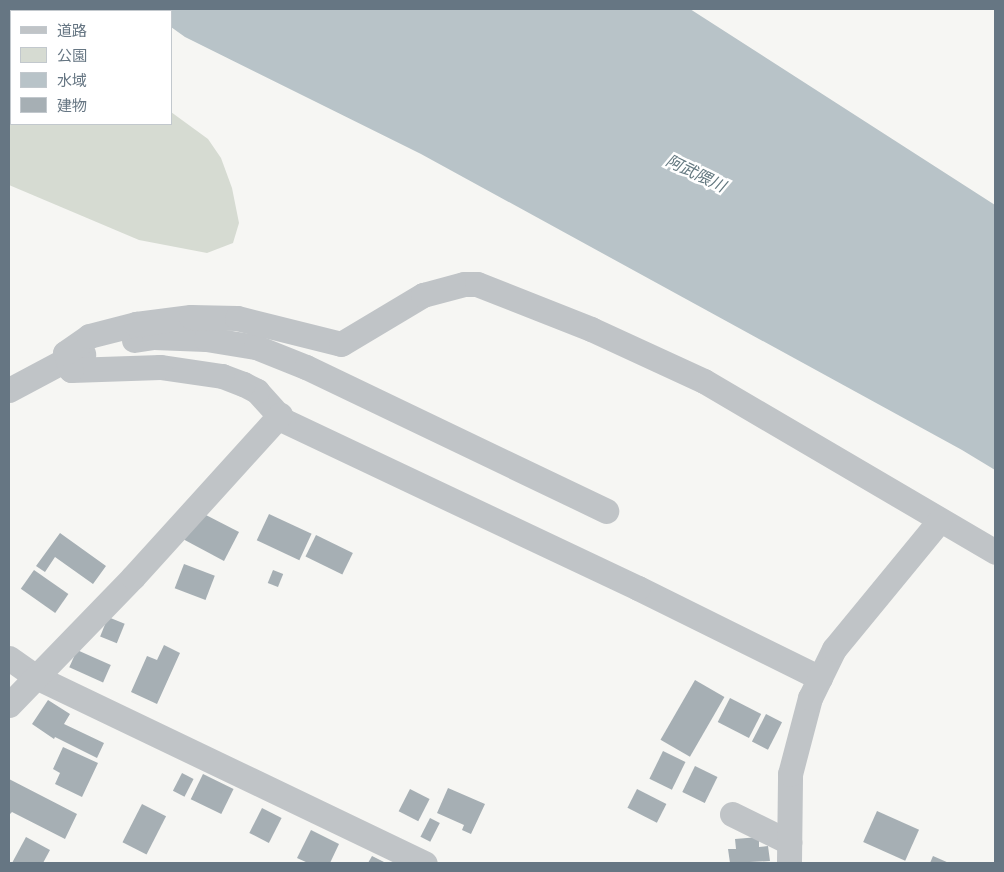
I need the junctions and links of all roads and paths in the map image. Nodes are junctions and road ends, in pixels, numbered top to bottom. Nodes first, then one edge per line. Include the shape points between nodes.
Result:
1 (67, 359) junction
2 (9, 390) edge
3 (280, 415) junction
4 (606, 511) dead end
5 (939, 521) junction
6 (995, 552) edge
7 (9, 658) edge
8 (36, 678) junction
9 (820, 678) junction
10 (9, 705) edge
11 (732, 814) dead end
12 (790, 857) edge
13 (425, 863) edge

1 - 2 street
1 - 3 street via 71,370 160,367 222,376 257,391
1 - 4 street via 115,344 154,337 206,339 256,347 306,367
1 - 5 street via 65,353 90,336 136,324 191,317 236,318 341,344 423,295 464,284 477,284 591,329 704,381 866,474
3 - 8 street
3 - 9 street via 283,420
5 - 6 street
5 - 9 street via 834,649
7 - 8 street
8 - 10 street
8 - 13 street
9 - 12 street via 810,698 790,774
11 - 12 street

